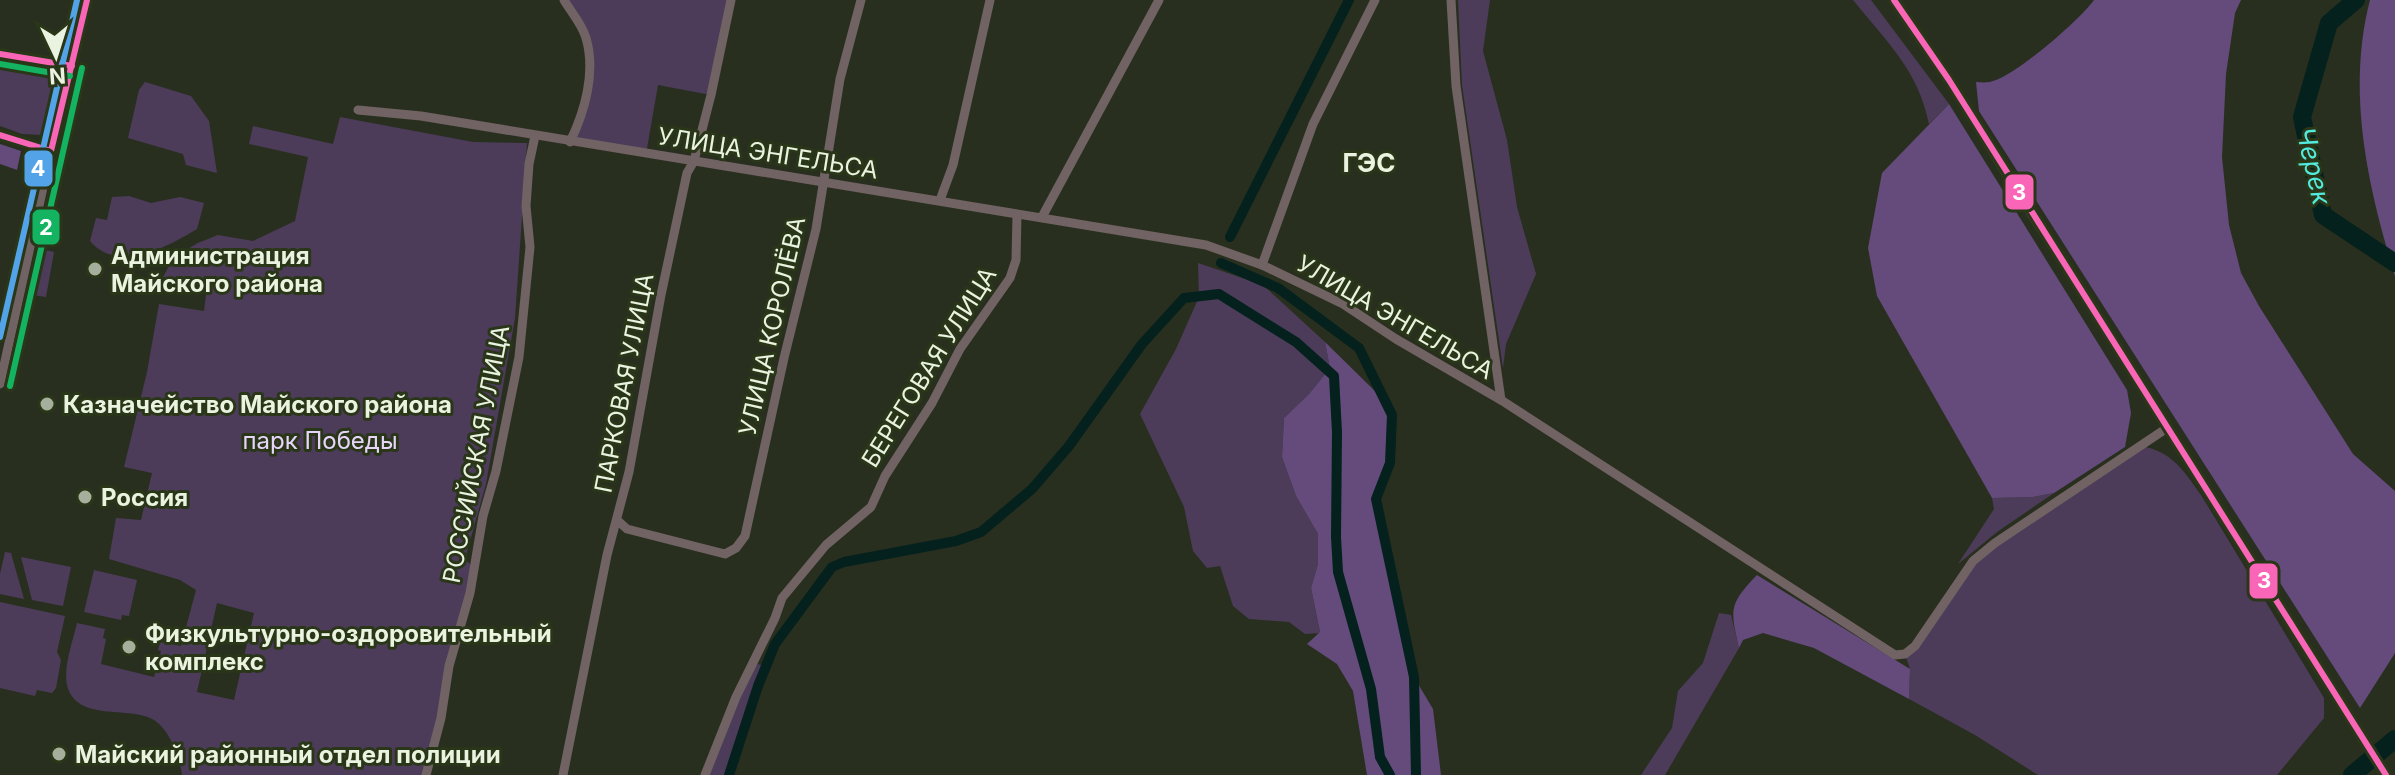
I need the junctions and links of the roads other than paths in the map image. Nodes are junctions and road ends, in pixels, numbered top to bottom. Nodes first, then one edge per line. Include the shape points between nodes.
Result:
1 (87, 0) edge
2 (564, 0) edge
3 (731, 0) edge
4 (861, 0) edge
5 (990, 0) edge
6 (1159, 0) edge
7 (1375, 0) edge
8 (1451, 0) edge
9 (1894, 0) edge
10 (0, 54) edge
11 (72, 66) junction
12 (358, 110) dead end
13 (0, 135) edge
14 (535, 136) junction
15 (570, 142) junction
16 (51, 151) junction
17 (694, 161) junction
18 (823, 182) junction
19 (940, 200) junction
20 (1017, 215) junction
21 (1042, 217) junction
22 (1262, 265) junction
23 (0, 384) edge
24 (1501, 400) junction
25 (2167, 428) junction
26 (617, 520) junction
27 (627, 529) junction
28 (612, 537) junction
29 (426, 775) edge
30 (563, 775) edge
31 (705, 775) edge
32 (2386, 775) edge

1 - 11 street
2 - 15 street via 587,40 585,108
3 - 17 street, ПАРКОВАЯ УЛИЦА
4 - 18 street, УЛИЦА КОРОЛЁВА via 840,79
5 - 19 street via 953,165
6 - 21 street
7 - 22 street via 1313,124
8 - 24 street via 1456,86
9 - 25 street
10 - 11 street
11 - 16 street
12 - 14 street, УЛИЦА ЭНГЕЛЬСА
13 - 16 street
14 - 15 street, УЛИЦА ЭНГЕЛЬСА
14 - 29 street, РОССИЙСКАЯ УЛИЦА via 519,357
15 - 17 street, УЛИЦА ЭНГЕЛЬСА
16 - 23 street
17 - 18 street, УЛИЦА ЭНГЕЛЬСА
17 - 26 street, ПАРКОВАЯ УЛИЦА via 687,173
18 - 19 street, УЛИЦА ЭНГЕЛЬСА
18 - 27 street, УЛИЦА КОРОЛЁВА via 742,542 725,554
19 - 20 street, УЛИЦА ЭНГЕЛЬСА
20 - 21 street, УЛИЦА ЭНГЕЛЬСА
20 - 31 street, БЕРЕГОВАЯ УЛИЦА via 1010,278 960,349 871,507 826,545 782,598
21 - 22 street, УЛИЦА ЭНГЕЛЬСА via 1206,245
22 - 24 street, УЛИЦА ЭНГЕЛЬСА via 1343,304
24 - 25 street, УЛИЦА ЭНГЕЛЬСА via 1895,655 1915,646 1973,561
25 - 32 street
26 - 27 street
26 - 28 street, ПАРКОВАЯ УЛИЦА
27 - 28 street
28 - 30 street, ПАРКОВАЯ УЛИЦА

